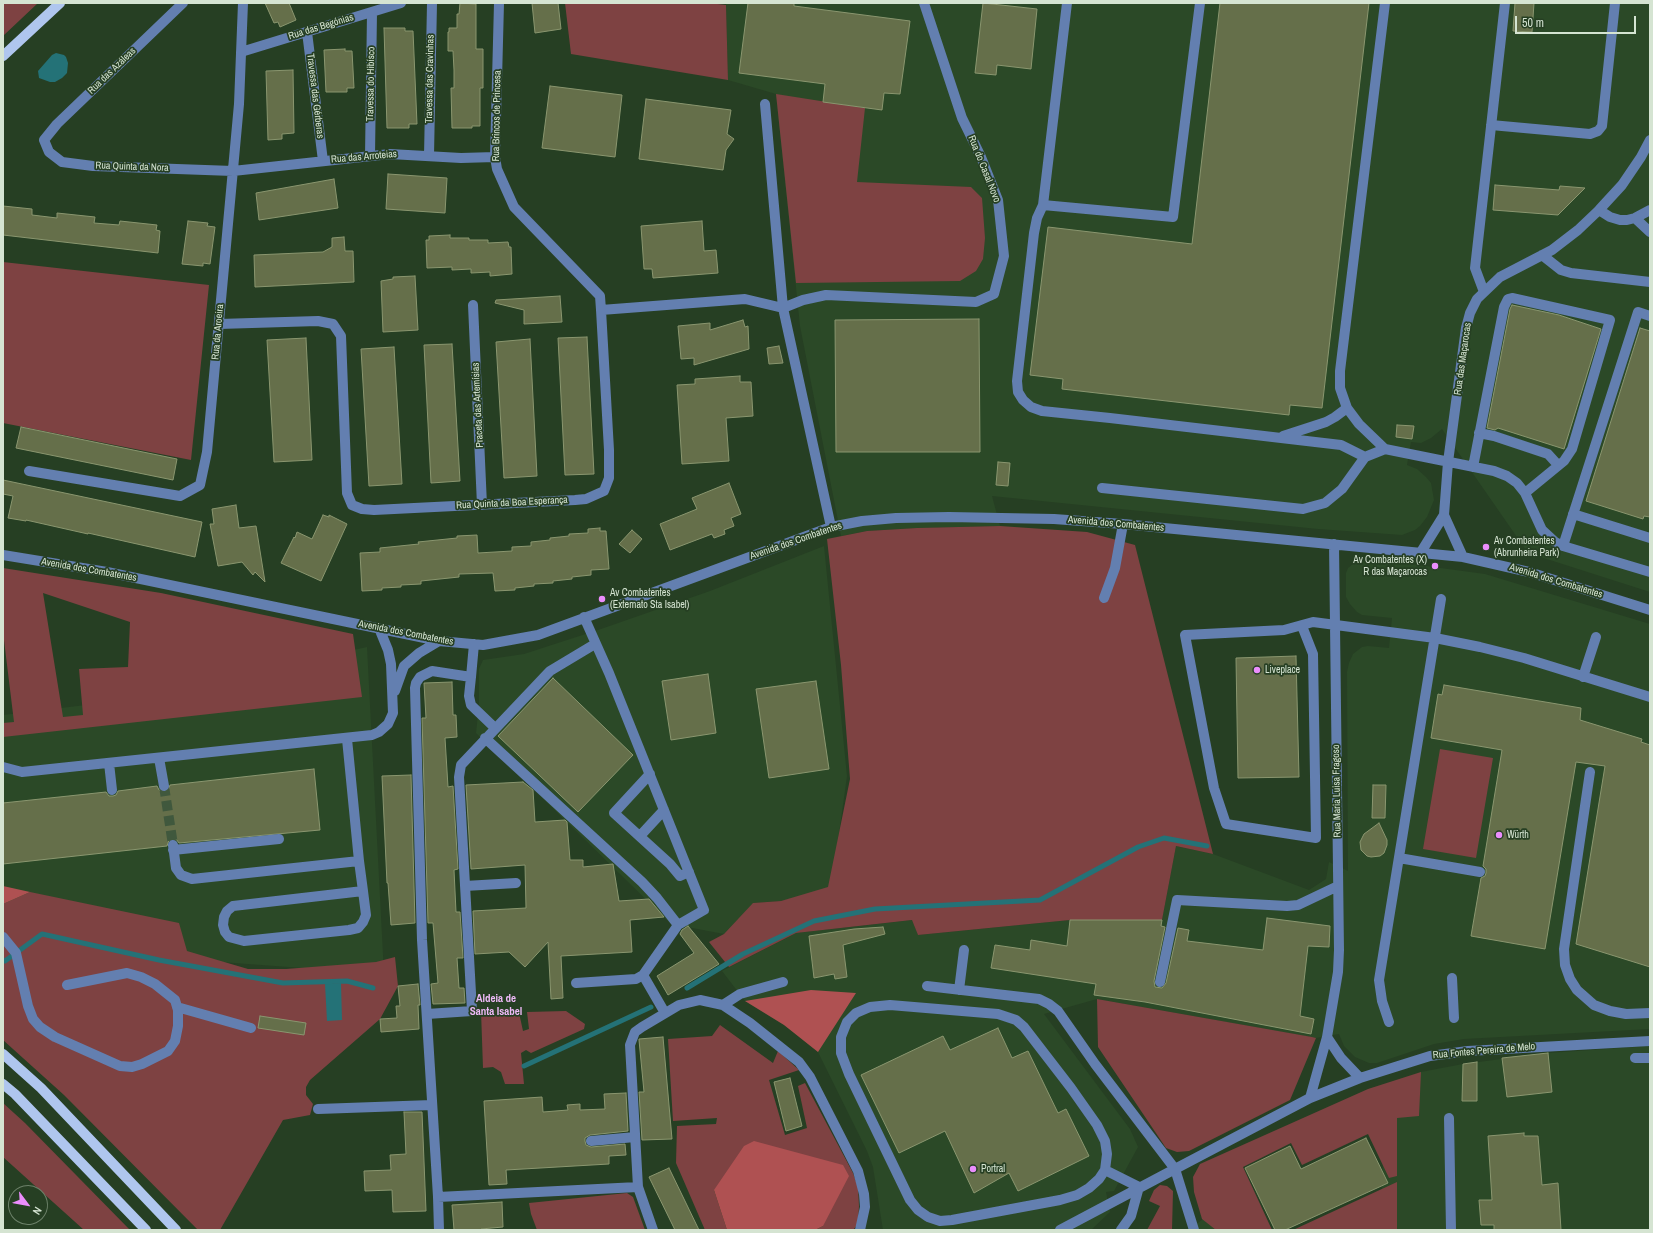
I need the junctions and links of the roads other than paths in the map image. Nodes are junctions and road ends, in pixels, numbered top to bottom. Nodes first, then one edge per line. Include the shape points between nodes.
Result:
1 (60, 3) edge
2 (183, 3) edge
3 (242, 3) edge
4 (401, 3) edge
5 (432, 3) edge
6 (499, 3) edge
7 (924, 3) edge
8 (1067, 3) edge
9 (1200, 3) edge
10 (1385, 3) edge
11 (1505, 3) edge
12 (1615, 3) edge
13 (372, 12) junction
14 (307, 32) junction
15 (241, 52) junction
16 (3, 56) edge
17 (765, 104) dead end
18 (1491, 125) junction
19 (44, 140) joint
20 (1650, 140) edge
21 (370, 156) junction
22 (429, 156) junction
23 (495, 157) junction
24 (1646, 158) edge
25 (323, 161) junction
26 (233, 171) junction
27 (1043, 205) junction
28 (1599, 210) junction
29 (1650, 210) edge
30 (1635, 218) junction
31 (1650, 232) edge
32 (1542, 255) junction
33 (1650, 282) edge
34 (1484, 292) junction
35 (473, 304) dead end
36 (783, 308) junction
37 (601, 310) junction
38 (1650, 316) edge
39 (219, 324) junction
40 (1347, 408) junction
41 (1480, 433) junction
42 (1276, 437) junction
43 (1385, 449) junction
44 (1365, 456) junction
45 (1448, 462) junction
46 (1558, 465) junction
47 (1473, 467) junction
48 (29, 471) dead end
49 (1102, 488) dead end
50 (1525, 493) junction
51 (482, 505) junction
52 (1444, 514) junction
53 (1573, 514) junction
54 (1123, 524) junction
55 (831, 527) junction
56 (1650, 538) edge
57 (1334, 544) junction
58 (1563, 546) junction
59 (1421, 552) junction
60 (3, 555) edge
61 (1463, 557) junction
62 (1650, 572) edge
63 (1104, 598) dead end
64 (1441, 599) dead end
65 (1650, 610) edge
66 (584, 618) junction
67 (1302, 626) junction
68 (1335, 626) junction
69 (379, 628) junction
70 (1596, 637) dead end
71 (1435, 638) junction
72 (439, 641) junction
73 (474, 644) junction
74 (595, 644) junction
75 (471, 677) junction
76 (1583, 677) junction
77 (1650, 697) edge
78 (392, 698) junction
79 (495, 728) junction
80 (485, 738) junction
81 (347, 739) junction
82 (160, 758) junction
83 (109, 763) junction
84 (3, 767) edge
85 (1590, 772) dead end
86 (650, 774) junction
87 (164, 786) tunnel mouth
88 (112, 790) dead end
89 (664, 810) junction
90 (640, 836) junction
91 (279, 839) dead end
92 (1399, 858) junction
93 (359, 861) junction
94 (689, 872) junction
95 (1480, 872) dead end
96 (516, 883) dead end
97 (465, 886) junction
98 (1338, 886) junction
99 (363, 891) junction
100 (678, 925) junction
101 (3, 937) edge
102 (964, 950) dead end
103 (643, 975) junction
104 (1452, 978) dead end
105 (783, 982) dead end
106 (1160, 982) dead end
107 (576, 983) dead end
108 (67, 984) dead end
109 (927, 986) dead end
110 (959, 990) junction
111 (723, 1005) junction
112 (177, 1007) junction
113 (665, 1013) junction
114 (1650, 1013) edge
115 (427, 1014) junction
116 (1454, 1018) dead end
117 (1389, 1022) dead end
118 (251, 1028) dead end
119 (1328, 1037) junction
120 (1650, 1041) edge
121 (3, 1054) edge
122 (1635, 1058) dead end
123 (1650, 1058) edge
124 (1360, 1078) junction
125 (3, 1084) edge
126 (1310, 1098) junction
127 (432, 1105) junction
128 (318, 1110) dead end
129 (1449, 1118) dead end
130 (635, 1137) junction
131 (591, 1141) dead end
132 (1175, 1169) junction
133 (1105, 1170) junction
134 (638, 1187) junction
135 (1140, 1187) junction
136 (438, 1197) junction
137 (146, 1230) edge
138 (176, 1230) edge
139 (439, 1230) edge
140 (653, 1230) edge
141 (860, 1230) edge
142 (1060, 1230) edge
143 (1121, 1230) edge
144 (1194, 1230) edge
145 (1451, 1230) edge

1 - 16 main road
2 - 19 street, Rua das Azáleas via 57,124
3 - 15 street, Rua da Aroeira
4 - 13 street, Rua das Begónias
5 - 22 street, Travessa das Cravinhas
6 - 23 street, Rua Brincos de Princesa
7 - 36 street, Rua do Casal Novo via 962,118 998,200 1004,256 994,294 976,302 826,295
8 - 27 street
9 - 27 street via 1173,217
10 - 40 street via 1340,371 1340,388
11 - 18 street
12 - 18 street via 1602,126 1598,130 1590,134
13 - 14 street, Rua das Begónias
13 - 21 street, Travessa do Hibísco
14 - 15 street, Rua das Begónias
14 - 25 street, Travessa das Gérberas
15 - 26 street, Rua da Aroeira
17 - 36 street
18 - 34 street via 1475,268
19 - 26 street, Rua Quinta da Nora via 49,152 62,162 93,166
20 - 24 street, Rua das Maçarocas
21 - 22 street, Rua das Arroteias
21 - 25 street, Rua das Arroteias
22 - 23 street, Rua das Arroteias
23 - 37 street, Rua Brincos de Princesa via 497,169 514,207 600,296
24 - 28 street, Rua das Maçarocas
25 - 26 street, Rua das Arroteias
26 - 39 street, Rua da Aroeira
27 - 42 street via 1034,233 1017,381 1018,392 1023,400 1042,411
28 - 30 street via 1620,220
28 - 32 street, Rua das Maçarocas via 1578,230
29 - 30 street
30 - 31 street
32 - 33 street via 1561,270
32 - 34 street, Rua das Maçarocas via 1500,277
34 - 45 street, Rua das Maçarocas via 1470,313 1466,328
35 - 51 street, Praceta das Artemísias
36 - 37 street via 745,299
36 - 55 street
37 - 51 street, Rua Quinta da Boa Esperança via 609,450 609,478 604,491 586,499
38 - 53 street via 1638,312
39 - 48 street, Rua da Aroeira via 207,452 200,485 180,496
39 - 51 street, Rua Quinta da Boa Esperança via 333,324 341,336 347,493 352,504 362,509 374,510
40 - 42 street via 1326,422
40 - 43 street via 1359,424
41 - 46 street via 1548,454
41 - 46 street via 1504,307 1508,299 1610,320 1572,449
41 - 47 street
42 - 44 street via 1341,445
43 - 44 street
43 - 45 street
44 - 49 street via 1342,489 1334,496 1325,503 1303,509
45 - 47 street
45 - 52 street, Rua das Maçarocas
46 - 50 street
47 - 50 street via 1507,476
50 - 58 street via 1542,530
52 - 59 street, Rua das Maçarocas
52 - 61 street, Rua das Maçarocas
53 - 56 street
53 - 58 street
54 - 55 street, Avenida dos Combatentes via 1054,519 949,517 875,520
54 - 57 street, Avenida dos Combatentes
54 - 63 street via 1115,568
55 - 66 street, Avenida dos Combatentes
57 - 59 street, Avenida dos Combatentes
57 - 68 street, Rua Maria Luisa Fragoso
58 - 62 street
59 - 61 street, Avenida dos Combatentes
60 - 69 street, Avenida dos Combatentes via 107,572
61 - 65 street, Avenida dos Combatentes via 1529,572
64 - 71 street
66 - 73 street, Avenida dos Combatentes via 538,634 484,645
66 - 74 street
67 - 67 street via 1284,630 1185,635 1214,788 1226,824 1316,838 1313,654
67 - 68 street via 1313,622
68 - 71 street
68 - 98 street, Rua Maria Luisa Fragoso
69 - 72 street, Avenida dos Combatentes
69 - 78 street via 391,664
70 - 76 street
71 - 76 street via 1524,658
71 - 92 street
72 - 73 street, Avenida dos Combatentes
72 - 78 street via 404,666
73 - 75 street
74 - 79 street via 550,671
74 - 86 street
75 - 79 street via 471,705
75 - 115 street via 432,671 420,677 415,688
76 - 77 street
78 - 81 street via 393,713 388,724 372,735
79 - 80 street
80 - 97 street via 461,764 460,771
80 - 100 street via 642,882
81 - 82 street
81 - 93 street
82 - 83 street
82 - 87 street
83 - 84 street via 22,772
83 - 88 street
85 - 114 street via 1564,949 1565,965 1577,990 1594,1005 1626,1014
86 - 89 street
86 - 90 street via 614,813
89 - 90 street
89 - 94 street
90 - 94 street via 680,876
91 - 93 street via 173,848 176,868 181,875 192,879
92 - 95 street
92 - 117 street via 1380,980 1381,996
93 - 99 street
94 - 100 street via 704,910
96 - 97 street
97 - 115 street via 472,1012
98 - 106 street via 1298,905 1287,906 1177,900
98 - 119 street, Rua Maria Luisa Fragoso via 1338,972
99 - 99 street via 233,906 224,917 223,925 230,937 244,941 358,928 366,915
100 - 103 street
101 - 112 street via 16,953 28,1006 33,1019 40,1027 55,1037 120,1066 132,1067 142,1064 168,1051 175,1041 178,1026
102 - 110 street
103 - 107 street via 636,979
103 - 113 street
104 - 116 street
105 - 111 street via 740,994
108 - 112 street via 127,973 156,984 174,1000
109 - 110 street
110 - 132 street via 1039,999 1050,1004 1058,1011
111 - 113 street via 700,1000 679,1005
111 - 141 street via 785,1049 810,1077 858,1171 865,1207
112 - 118 street
113 - 130 street via 635,1032 630,1045
115 - 127 street
119 - 124 street via 1341,1058
119 - 126 street, Rua Maria Luisa Fragoso
120 - 124 street, Rua Fontes Pereira de Melo via 1468,1051 1430,1056
121 - 138 main road via 41,1088
122 - 123 street
124 - 126 street, Rua Fontes Pereira de Melo
125 - 137 main road
126 - 132 street, Rua Fontes Pereira de Melo
127 - 128 street
127 - 136 street
129 - 145 street
130 - 131 street
130 - 134 street
132 - 135 street, Rua Fontes Pereira de Melo
132 - 144 street
133 - 133 street via 1105,1141 1097,1125 1071,1088 1016,1020 998,1014 890,1005 870,1007 856,1013 848,1022 841,1037 841,1053 849,1074 910,1200 928,1217 940,1221 952,1220 1060,1200 1089,1188
133 - 135 street
134 - 136 street
134 - 140 street
135 - 142 street, Rua Fontes Pereira de Melo
135 - 143 street via 1131,1216
136 - 139 street

